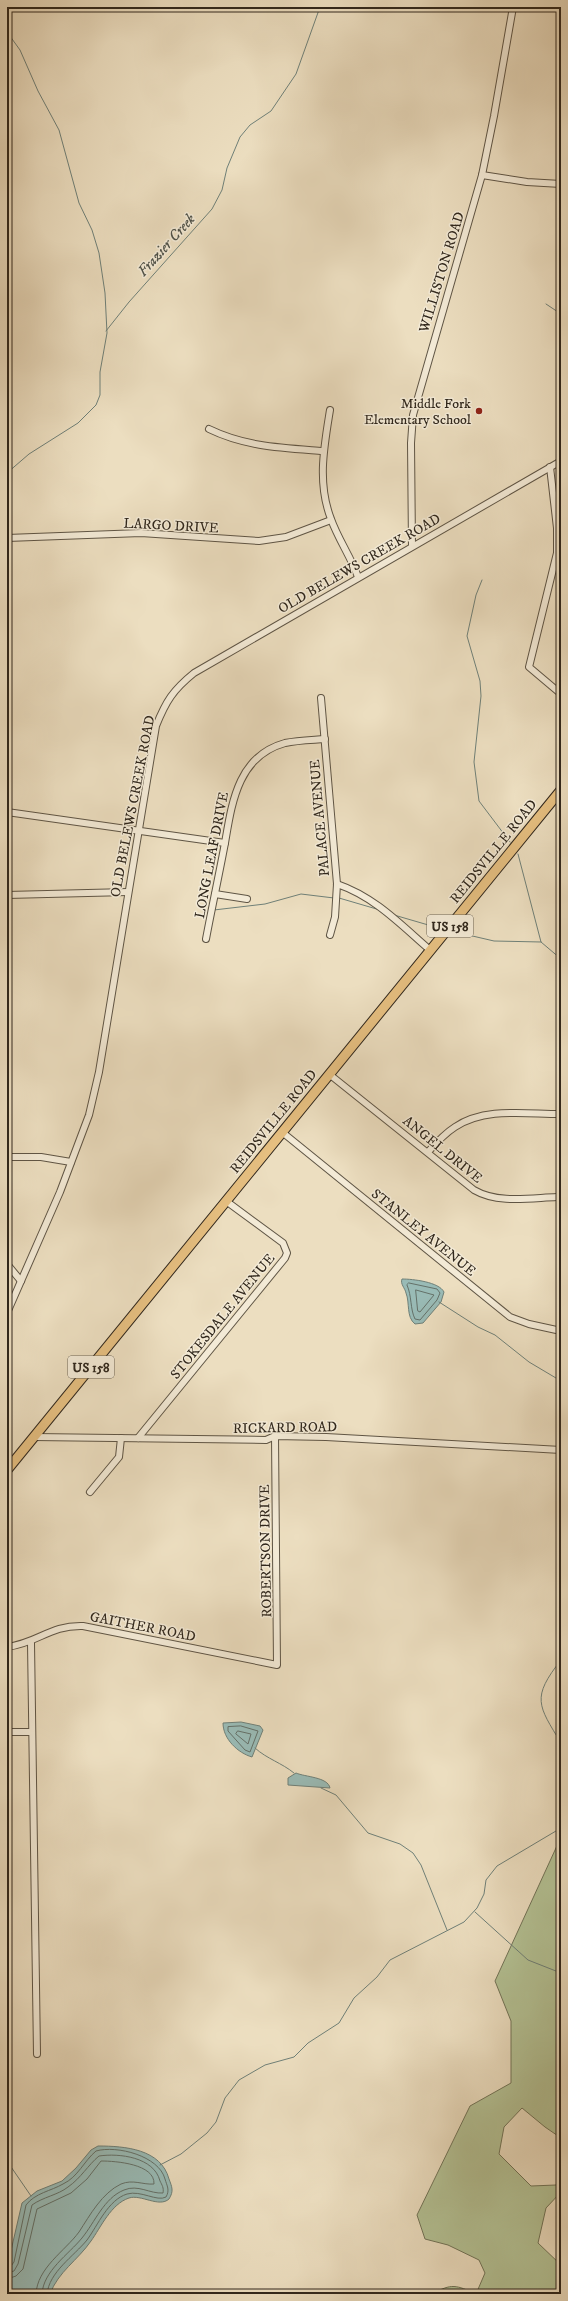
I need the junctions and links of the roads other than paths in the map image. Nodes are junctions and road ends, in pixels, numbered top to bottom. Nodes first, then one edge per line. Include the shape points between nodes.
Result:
1 (513, 7) edge
2 (482, 175) junction
3 (561, 184) edge
4 (330, 410) dead end
5 (209, 429) dead end
6 (323, 450) junction
7 (561, 461) edge
8 (550, 467) junction
9 (331, 520) junction
10 (7, 538) edge
11 (412, 546) junction
12 (358, 577) junction
13 (561, 694) edge
14 (321, 698) dead end
15 (324, 739) junction
16 (561, 790) edge
17 (7, 812) edge
18 (138, 830) junction
19 (225, 843) junction
20 (337, 884) junction
21 (128, 892) junction
22 (215, 894) junction
23 (7, 895) edge
24 (247, 899) dead end
25 (330, 935) dead end
26 (206, 939) dead end
27 (430, 950) junction
28 (329, 1074) junction
29 (560, 1114) dead end
30 (282, 1132) junction
31 (428, 1152) junction
32 (7, 1157) edge
33 (72, 1162) junction
34 (557, 1197) dead end
35 (226, 1201) junction
36 (7, 1264) edge
37 (21, 1281) junction
38 (7, 1313) edge
39 (561, 1331) edge
40 (275, 1436) junction
41 (34, 1437) junction
42 (121, 1438) junction
43 (138, 1438) junction
44 (561, 1450) edge
45 (7, 1470) edge
46 (90, 1492) dead end
47 (30, 1643) junction
48 (7, 1648) edge
49 (277, 1665) joint
50 (7, 1732) edge
51 (31, 1732) junction
52 (37, 2054) dead end

1 - 2 street, WILLISTON ROAD
2 - 3 street
2 - 11 street, WILLISTON ROAD via 413,415
4 - 6 street
5 - 6 street via 244,443 266,447
6 - 9 street via 322,476
7 - 8 street, OLD BELEWS CREEK ROAD
8 - 11 street, OLD BELEWS CREEK ROAD
8 - 13 street via 557,528 556,553 529,667
9 - 10 street, LARGO DRIVE via 286,537 258,541 141,533
9 - 12 street
11 - 12 street, OLD BELEWS CREEK ROAD
12 - 18 street, OLD BELEWS CREEK ROAD via 194,673 176,687 166,702 156,726
14 - 15 street, PALACE AVENUE
15 - 19 street, LONG LEAF DRIVE via 285,743 271,748 250,764 233,796
15 - 20 street, PALACE AVENUE
16 - 27 highway, REIDSVILLE ROAD / US 158
17 - 18 street
18 - 19 street
18 - 21 street, OLD BELEWS CREEK ROAD
19 - 22 street, LONG LEAF DRIVE
20 - 25 street, PALACE AVENUE via 335,917
20 - 27 street via 362,894 377,904
21 - 23 street
21 - 33 street, OLD BELEWS CREEK ROAD via 99,1072 89,1115
22 - 24 street
22 - 26 street, LONG LEAF DRIVE
27 - 28 highway, REIDSVILLE ROAD / US 158
28 - 30 highway, REIDSVILLE ROAD / US 158
28 - 31 street, ANGEL DRIVE
29 - 31 street via 489,1114 475,1117 448,1132
30 - 35 highway, REIDSVILLE ROAD / US 158
30 - 39 street, STANLEY AVENUE via 504,1313 529,1324
31 - 34 street, ANGEL DRIVE via 483,1196
32 - 33 street via 41,1157
33 - 37 street, OLD BELEWS CREEK ROAD
35 - 41 highway, REIDSVILLE ROAD / US 158
35 - 43 street, STOKESDALE AVENUE via 283,1243 287,1253
36 - 37 street
37 - 38 street, OLD BELEWS CREEK ROAD
40 - 43 street, RICKARD ROAD via 266,1440
40 - 44 street, RICKARD ROAD
40 - 49 street, ROBERTSON DRIVE
41 - 42 street, RICKARD ROAD
41 - 45 highway, REIDSVILLE ROAD / US 158
42 - 43 street, RICKARD ROAD
42 - 46 street via 119,1456
47 - 48 street, GAITHER ROAD
47 - 49 street, GAITHER ROAD via 60,1627 83,1626
47 - 51 street
50 - 51 street
51 - 52 street

